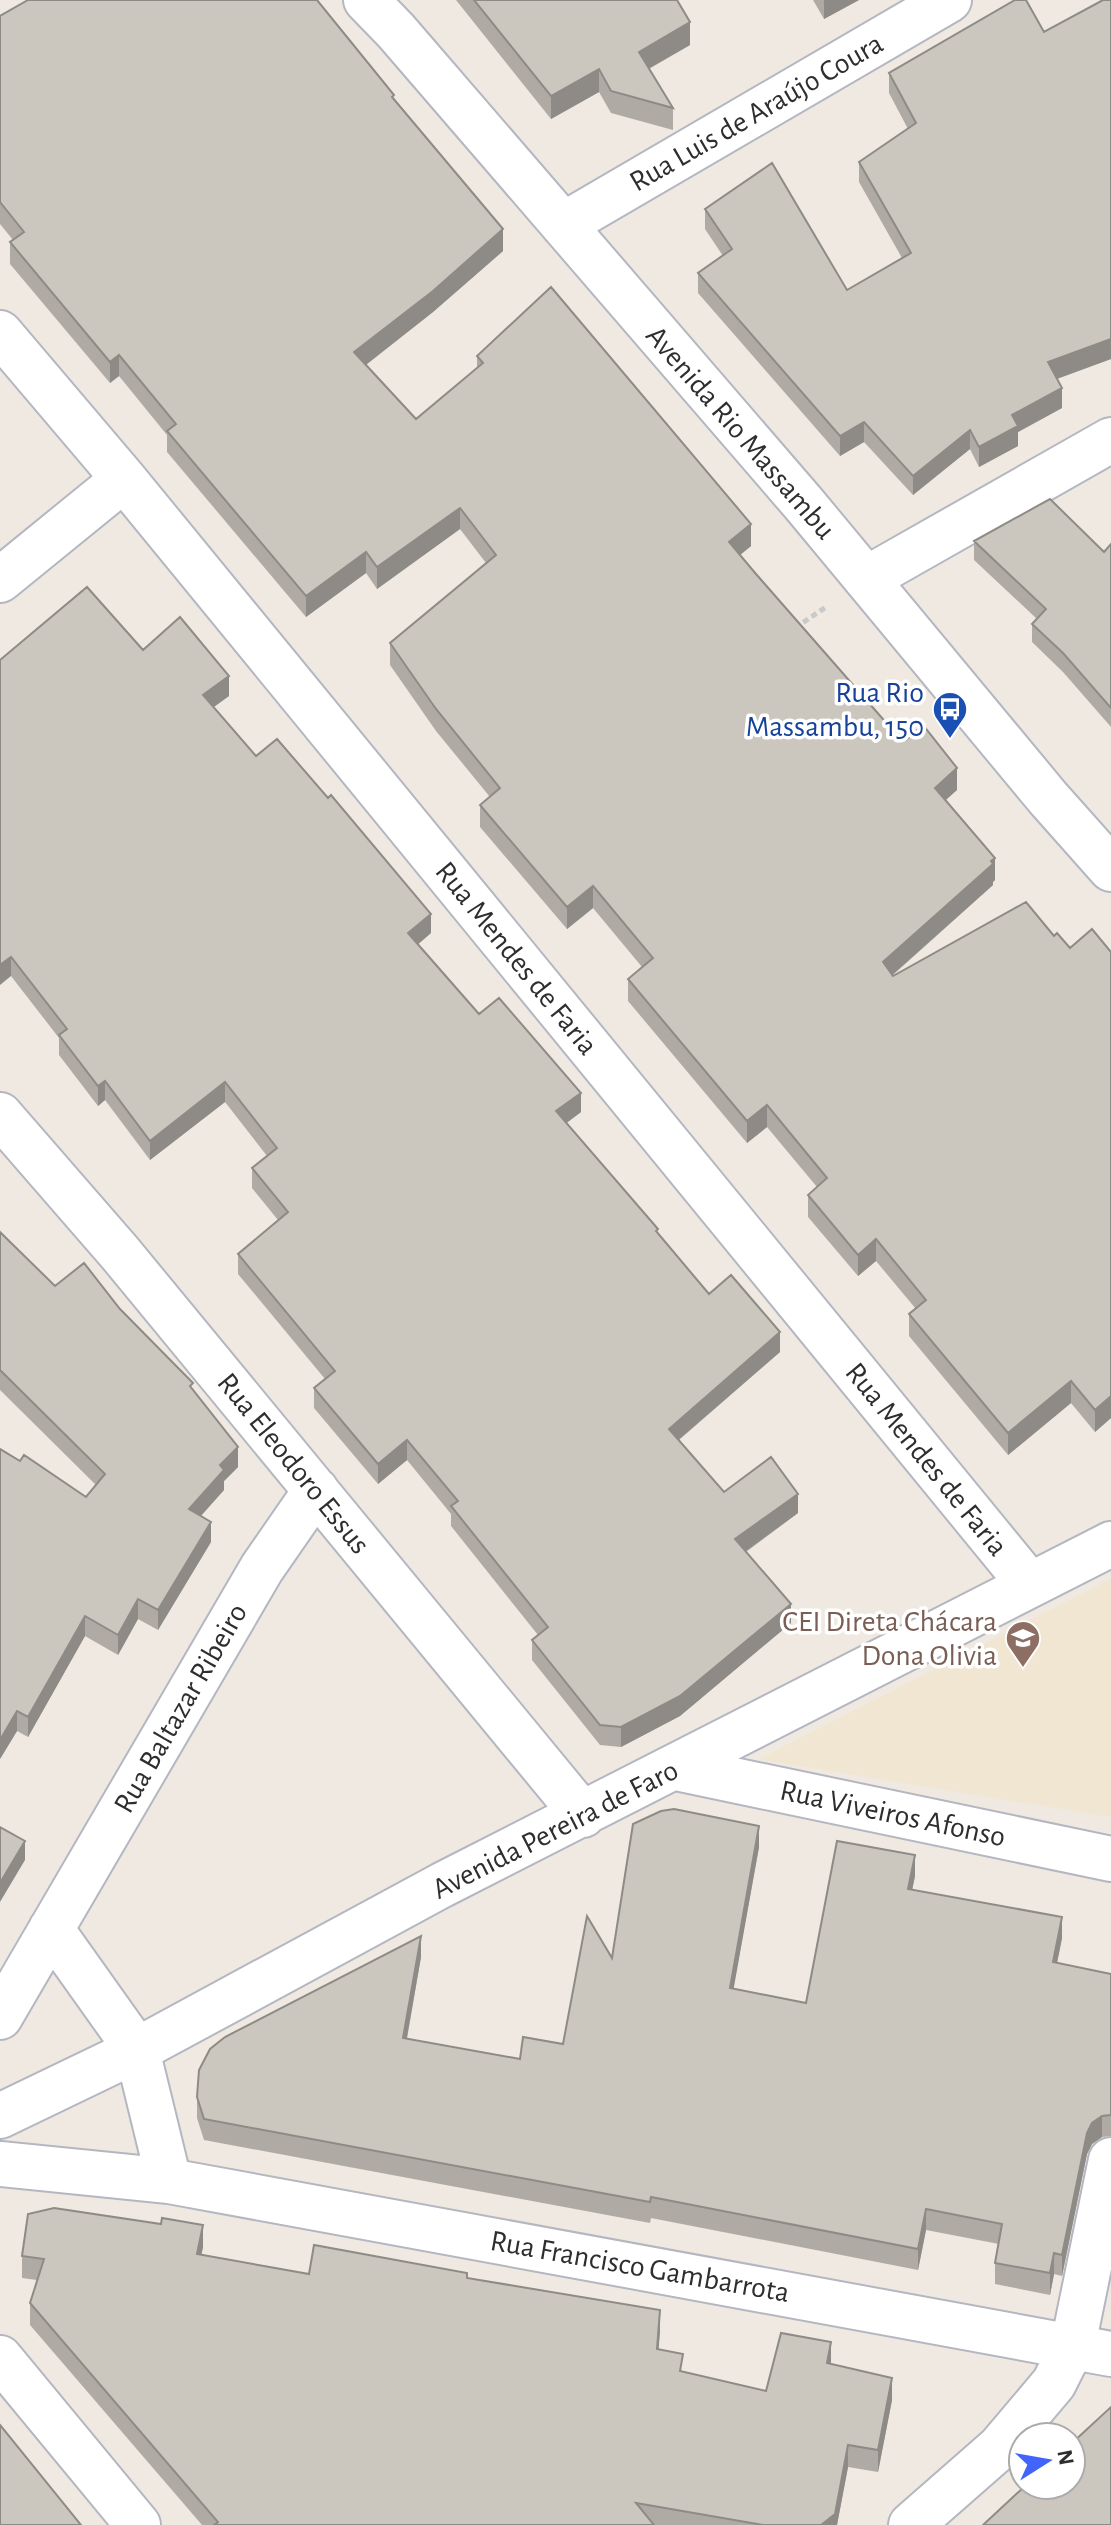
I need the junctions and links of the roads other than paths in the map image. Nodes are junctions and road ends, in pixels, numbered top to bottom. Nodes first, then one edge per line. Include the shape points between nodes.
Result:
1 (366, 0) edge
2 (949, 0) edge
3 (563, 225) junction
4 (0, 333) edge
5 (1111, 440) edge
6 (124, 479) junction
7 (866, 579) junction
8 (0, 580) edge
9 (1111, 869) edge
10 (0, 1115) edge
11 (316, 1490) junction
12 (1111, 1544) edge
13 (1030, 1585) junction
14 (676, 1768) junction
15 (583, 1815) junction
16 (1111, 1859) edge
17 (51, 1929) junction
18 (0, 2017) edge
19 (137, 2050) junction
20 (0, 2116) edge
21 (1111, 2160) edge
22 (0, 2164) edge
23 (169, 2181) junction
24 (1092, 2349) edge
25 (0, 2358) edge
26 (138, 2525) edge
27 (911, 2525) edge

1 - 3 street, Avenida Rio Massambu
2 - 3 street, Rua Luis de Araújo Coura
3 - 7 street, Avenida Rio Massambu
4 - 6 street, Rua Mendes de Faria
5 - 7 street
6 - 8 street
6 - 13 street, Rua Mendes de Faria
7 - 9 street, Avenida Rio Massambu
10 - 11 street, Rua Eleodoro Essus
11 - 15 street, Rua Eleodoro Essus
11 - 17 street, Rua Baltazar Ribeiro via 262,1568
12 - 13 street, Avenida Pereira de Faro
13 - 14 street, Avenida Pereira de Faro
14 - 15 street, Avenida Pereira de Faro
14 - 16 street, Rua Viveiros Afonso
15 - 19 street, Avenida Pereira de Faro
17 - 18 street, Rua Baltazar Ribeiro
17 - 19 street
19 - 20 street, Avenida Pereira de Faro
19 - 23 street
21 - 24 street
22 - 23 street, Rua Francisco Gambarrota
23 - 24 street, Rua Francisco Gambarrota
24 - 27 street via 1054,2383 1000,2447
25 - 26 street

